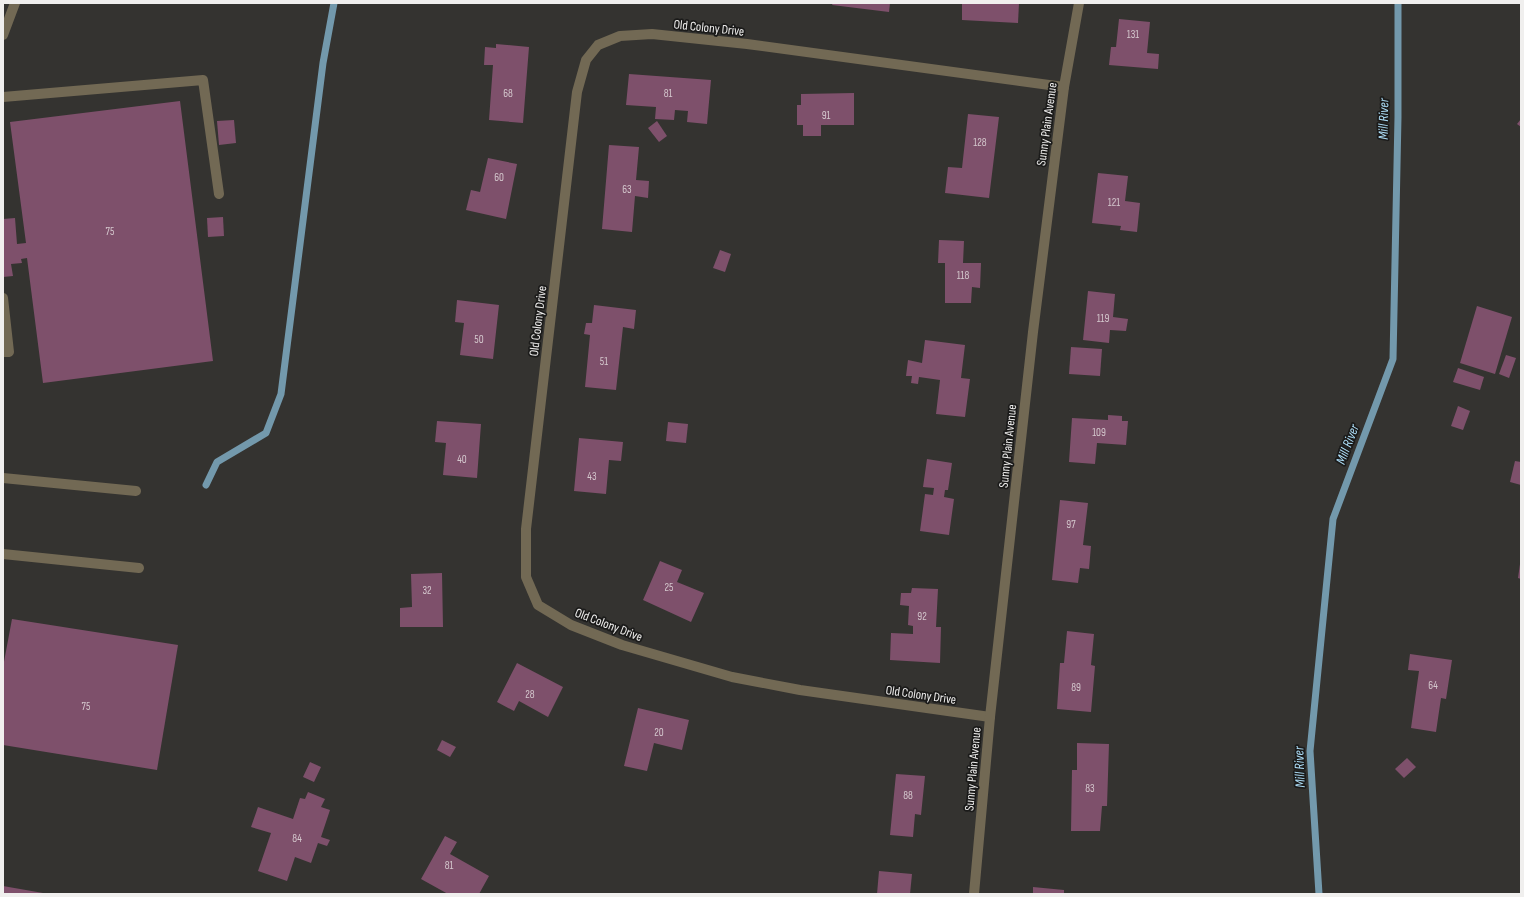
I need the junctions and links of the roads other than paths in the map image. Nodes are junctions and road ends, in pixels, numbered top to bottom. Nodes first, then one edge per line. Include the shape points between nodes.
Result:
1 (15, 3) edge
2 (1079, 3) edge
3 (3, 35) edge
4 (1064, 87) junction
5 (3, 97) edge
6 (219, 194) dead end
7 (3, 298) edge
8 (3, 352) edge
9 (3, 478) edge
10 (136, 491) dead end
11 (3, 554) edge
12 (139, 568) dead end
13 (990, 717) junction
14 (974, 894) edge

1 - 3 street
2 - 4 street, Sunny Plain Avenue
4 - 13 street, Sunny Plain Avenue via 1033,332
4 - 13 street, Old Colony Drive via 652,34 620,36 598,45 586,60 577,92 573,122 526,529 526,577 538,605 571,625 622,645 732,677 800,690
5 - 6 street via 203,80
7 - 8 street via 9,352
9 - 10 street
11 - 12 street
13 - 14 street, Sunny Plain Avenue

